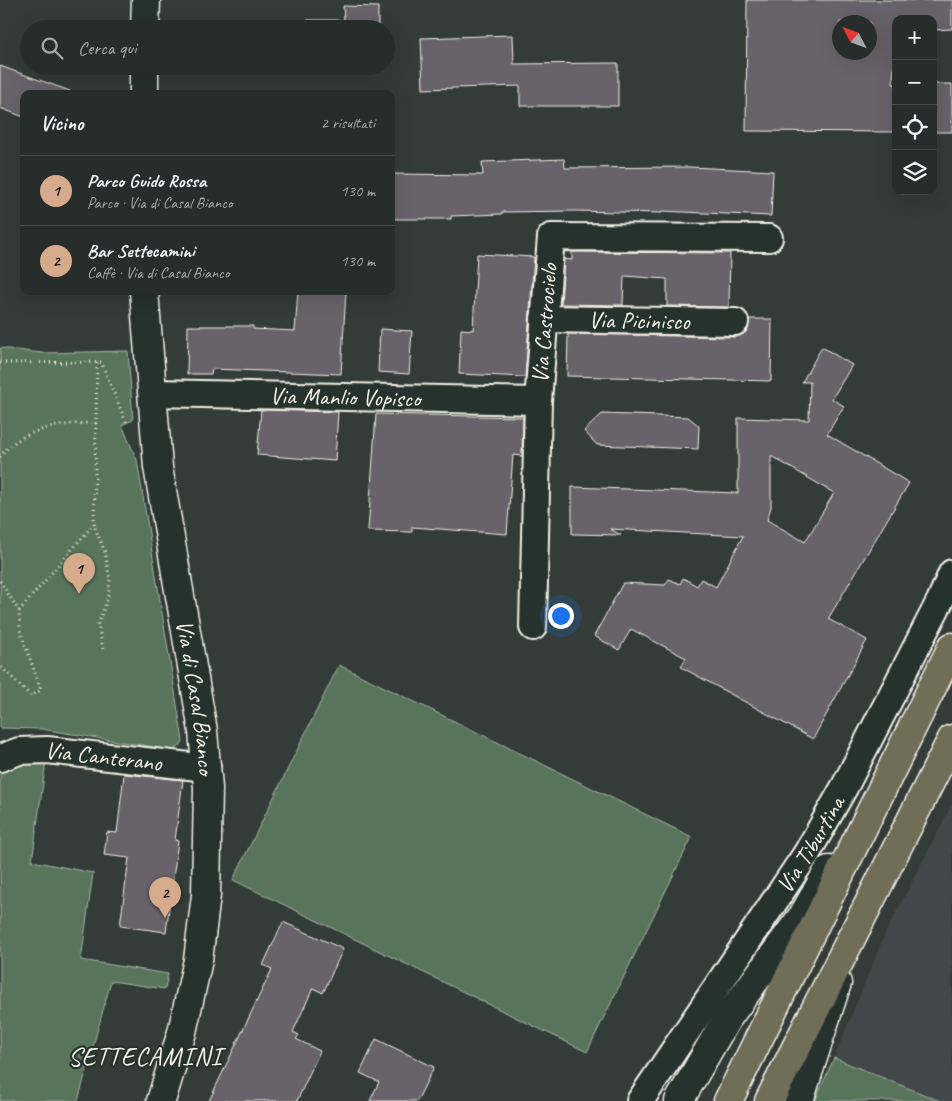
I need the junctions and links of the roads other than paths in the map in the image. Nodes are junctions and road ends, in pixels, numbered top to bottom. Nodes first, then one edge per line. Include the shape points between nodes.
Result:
1 (146, 0) edge
2 (146, 20) edge
3 (144, 75) edge
4 (144, 90) edge
5 (769, 238) dead end
6 (144, 295) edge
7 (544, 319) junction
8 (735, 322) dead end
9 (153, 393) junction
10 (538, 401) junction
11 (952, 573) edge
12 (533, 627) dead end
13 (952, 647) edge
14 (915, 724) junction
15 (952, 739) edge
16 (0, 758) edge
17 (207, 768) junction
18 (852, 935) junction
19 (161, 1101) edge
20 (640, 1101) edge
21 (679, 1101) edge
22 (728, 1101) edge
23 (769, 1101) edge
24 (799, 1101) edge

1 - 2 street
3 - 4 street
5 - 7 street, Via Castrocielo via 550,237
6 - 9 street, Via di Casal Bianco
7 - 8 street, Via Picinisco
7 - 10 street, Via Castrocielo
9 - 10 street, Via Manlio Vopisco
9 - 17 street, Via di Casal Bianco via 158,468
10 - 12 street, Via Castrocielo
11 - 20 street, Via Tiburtina via 859,759 807,853
13 - 14 main road, Via Tiburtina
14 - 21 street, Via Tiburtina via 804,914 730,1013
14 - 22 main road, Via Tiburtina
15 - 18 main road
16 - 17 street, Via Canterano via 19,751 47,750
17 - 19 street, Via di Casal Bianco via 208,861 198,960 182,1032
18 - 23 main road
18 - 24 street

